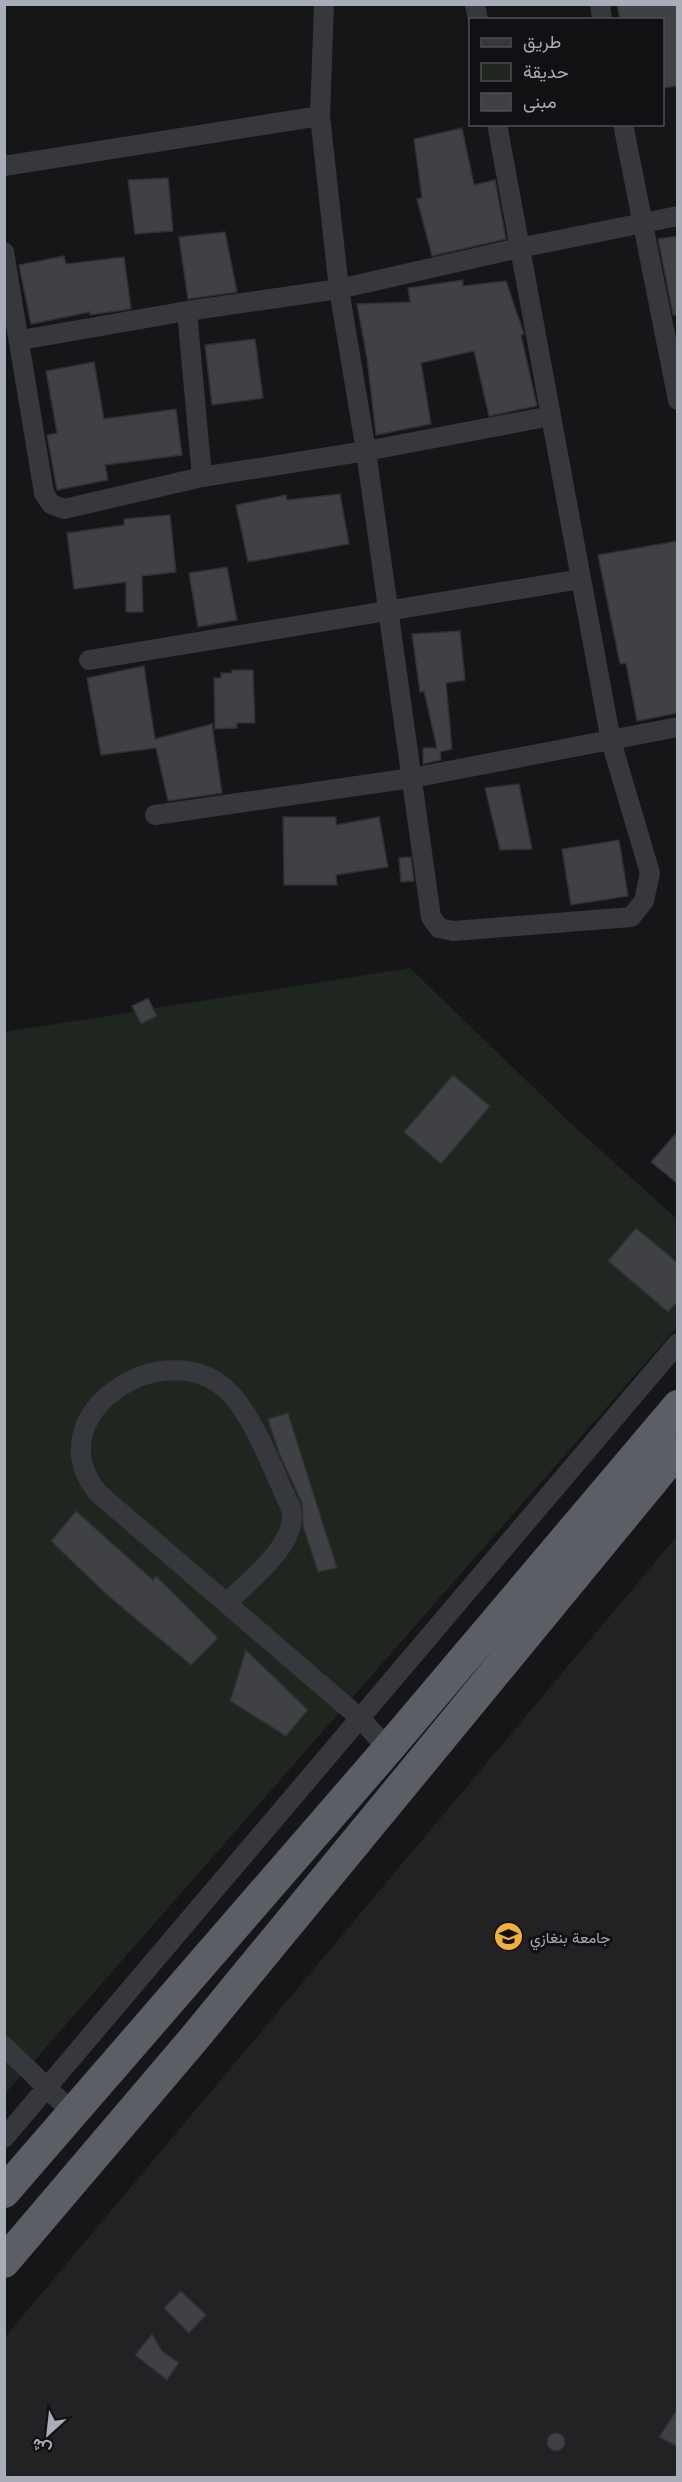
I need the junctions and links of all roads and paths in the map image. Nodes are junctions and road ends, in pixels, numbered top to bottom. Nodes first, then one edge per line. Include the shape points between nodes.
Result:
1 (324, 4) edge
2 (320, 116) junction
3 (497, 126) edge
4 (623, 126) edge
5 (4, 166) edge
6 (678, 216) edge
7 (642, 223) junction
8 (519, 248) junction
9 (4, 252) edge
10 (339, 289) junction
11 (187, 311) junction
12 (21, 340) junction
13 (678, 400) edge
14 (551, 416) junction
15 (366, 451) junction
16 (202, 477) junction
17 (581, 579) junction
18 (388, 612) junction
19 (89, 660) dead end
20 (678, 727) edge
21 (611, 741) junction
22 (412, 778) junction
23 (155, 815) dead end
24 (678, 1343) edge
25 (678, 1406) edge
26 (678, 1450) edge
27 (226, 1604) junction
28 (360, 1719) junction
29 (388, 1749) junction
30 (4, 2046) edge
31 (48, 2088) junction
32 (72, 2112) junction
33 (4, 2138) edge
34 (4, 2192) edge
35 (4, 2262) edge

1 - 2 street
2 - 5 street
2 - 10 street
3 - 8 street
4 - 7 street
6 - 7 street
7 - 8 street
7 - 13 street
8 - 10 street
8 - 14 street
9 - 12 street
10 - 11 street
10 - 15 street
11 - 12 street
11 - 16 street
12 - 16 street via 44,492 51,504 64,509
14 - 15 street
14 - 17 street
15 - 16 street
15 - 18 street
17 - 18 street
17 - 21 street
18 - 19 street
18 - 22 street
20 - 21 street
21 - 22 street
21 - 22 street via 650,873 644,901 631,917 453,931 439,928 431,917
22 - 23 street
24 - 28 street
25 - 29 highway
26 - 35 highway via 192,2041
27 - 27 street via 98,1493 84,1473 81,1438 90,1416 122,1387 149,1373 190,1371 227,1390 244,1412 291,1508 293,1525 287,1540
27 - 28 street
28 - 29 street
28 - 31 street
29 - 32 highway
30 - 31 street
31 - 32 street
31 - 33 street
32 - 34 highway

